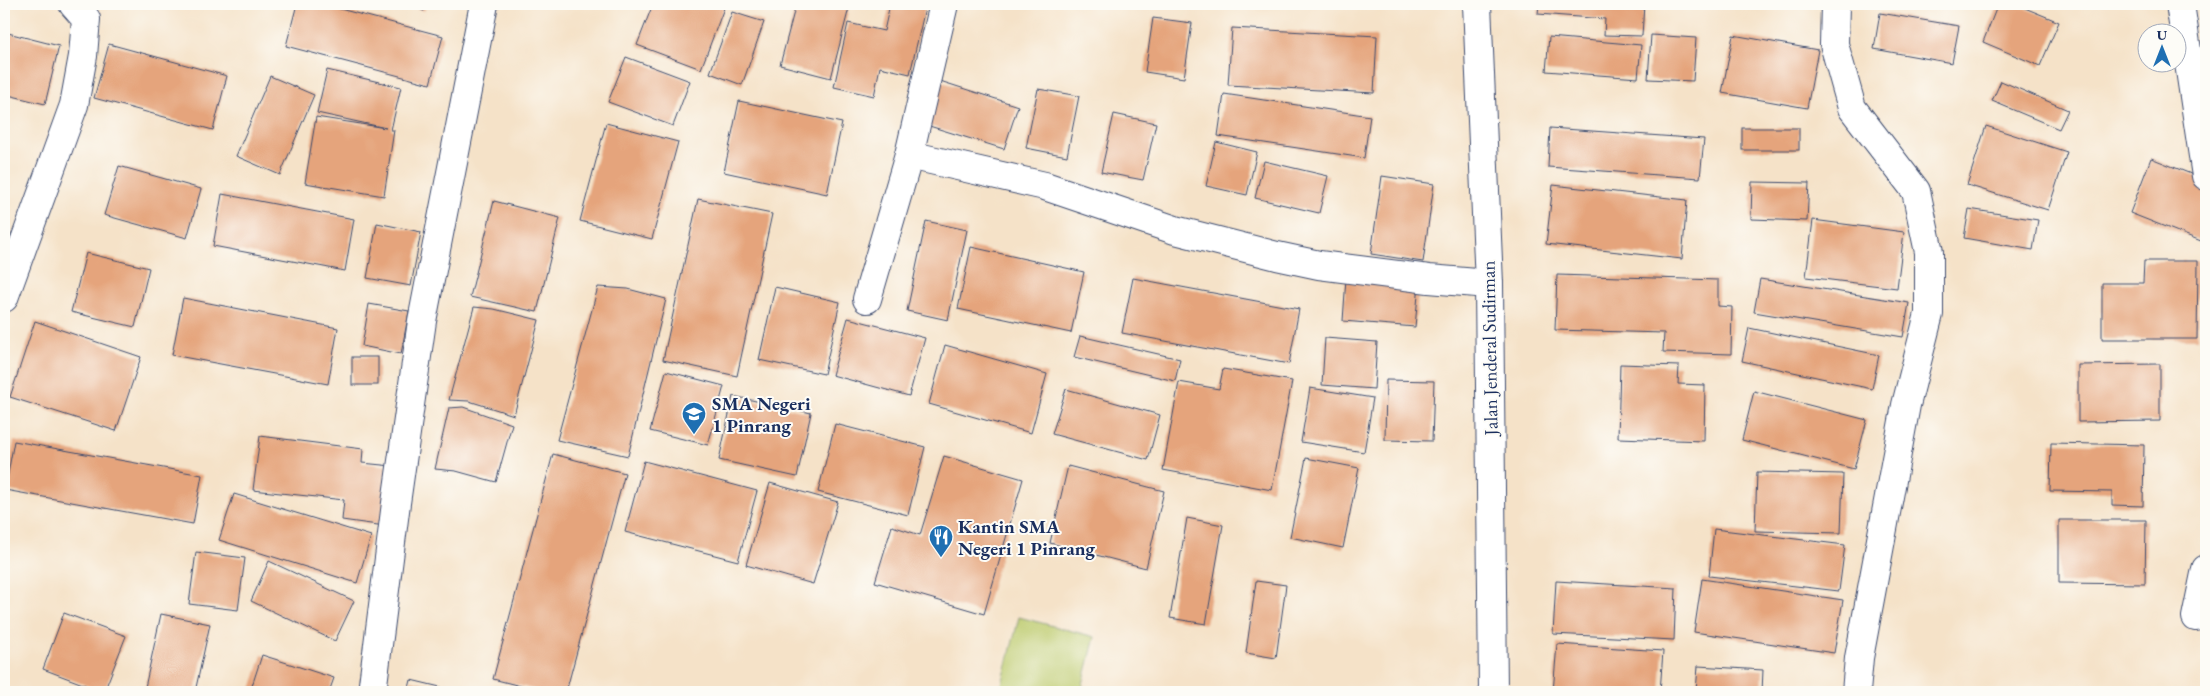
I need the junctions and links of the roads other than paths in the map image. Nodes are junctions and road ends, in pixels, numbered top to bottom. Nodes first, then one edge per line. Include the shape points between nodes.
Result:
1 (73, 4) edge
2 (484, 4) edge
3 (944, 4) edge
4 (1476, 4) edge
5 (1835, 4) edge
6 (2180, 4) edge
7 (909, 155) junction
8 (2206, 176) edge
9 (1489, 284) junction
10 (4, 298) edge
11 (867, 299) dead end
12 (2206, 569) edge
13 (2196, 617) dead end
14 (372, 692) edge
15 (1493, 692) edge
16 (1856, 692) edge

1 - 10 main road via 86,19 74,105
2 - 14 main road via 422,321
3 - 7 main road
4 - 9 main road, Jalan Jenderal Sudirman
5 - 16 main road via 1834,44 1852,108 1916,191 1929,252 1929,314 1906,405
6 - 8 main road
7 - 9 main road via 1045,186 1175,230 1285,258 1319,265
7 - 11 main road
9 - 15 main road, Jalan Jenderal Sudirman
12 - 13 main road

